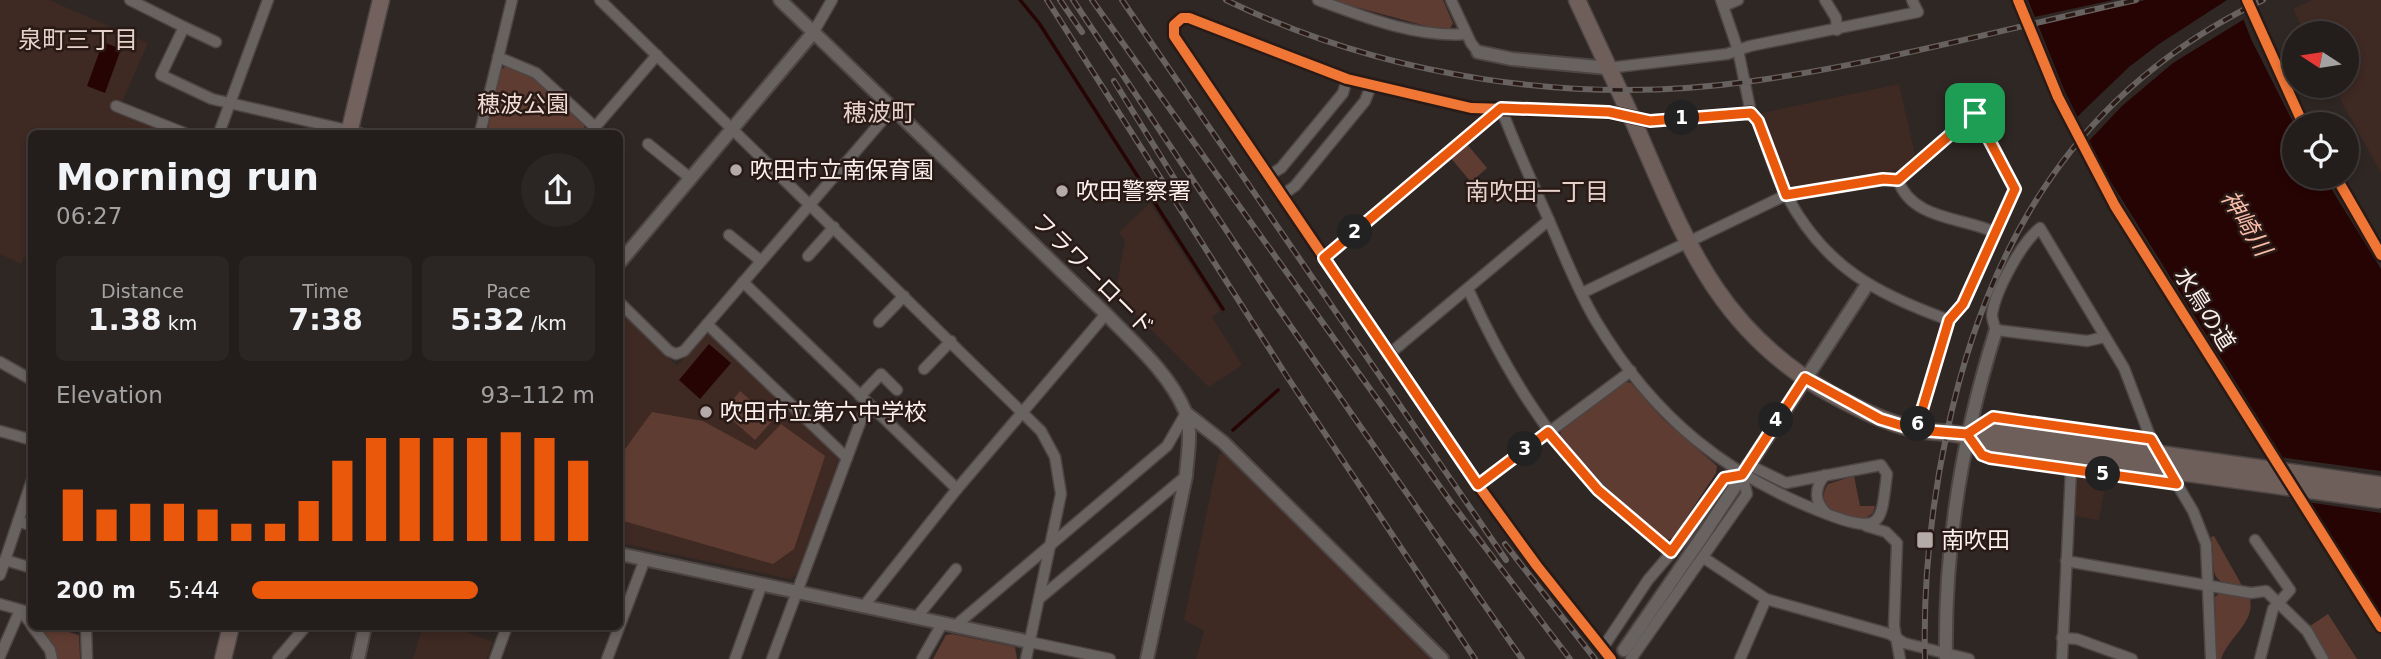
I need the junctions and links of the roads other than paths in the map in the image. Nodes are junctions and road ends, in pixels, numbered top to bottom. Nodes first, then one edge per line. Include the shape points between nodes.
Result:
1 (130, 0) edge
2 (268, 0) edge
3 (381, 0) edge
4 (512, 0) edge
5 (600, 0) edge
6 (780, 0) edge
7 (832, 0) edge
8 (1318, 0) edge
9 (1451, 0) edge
10 (1577, 0) edge
11 (1738, 0) edge
12 (1825, 0) edge
13 (1912, 0) edge
14 (1723, 3) edge
15 (184, 27) junction
16 (1837, 30) junction
17 (813, 33) junction
18 (1466, 34) junction
19 (216, 42) dead end
20 (1738, 50) junction
21 (1478, 52) joint
22 (657, 55) junction
23 (498, 57) junction
24 (1608, 68) junction
25 (1347, 79) junction
26 (1371, 86) junction
27 (232, 102) junction
28 (116, 106) dead end
29 (893, 108) junction
30 (1501, 108) junction
31 (1751, 113) junction
32 (1631, 117) junction
33 (733, 128) junction
34 (176, 130) edge
35 (220, 130) edge
36 (345, 130) edge
37 (353, 130) edge
38 (481, 130) edge
39 (592, 130) edge
40 (648, 144) dead end
41 (1268, 176) junction
42 (690, 178) junction
43 (1898, 180) junction
44 (1786, 195) junction
45 (1281, 196) junction
46 (810, 204) junction
47 (1549, 220) junction
48 (834, 227) junction
49 (1994, 232) junction
50 (729, 235) dead end
51 (1687, 242) junction
52 (808, 256) dead end
53 (623, 258) edge
54 (1324, 258) junction
55 (761, 261) junction
56 (743, 282) junction
57 (1867, 285) junction
58 (1468, 289) junction
59 (1582, 293) junction
60 (904, 296) junction
61 (623, 306) edge
62 (1106, 314) junction
63 (1949, 320) junction
64 (878, 322) dead end
65 (707, 324) junction
66 (1996, 330) junction
67 (2105, 337) junction
68 (951, 341) junction
69 (1388, 355) junction
70 (0, 362) edge
71 (924, 369) dead end
72 (1630, 371) junction
73 (28, 378) edge
74 (1805, 378) junction
75 (897, 390) dead end
76 (864, 400) junction
77 (1024, 411) junction
78 (1186, 413) junction
79 (1916, 430) junction
80 (0, 431) edge
81 (1548, 432) junction
82 (1967, 434) junction
83 (28, 439) edge
84 (2151, 439) junction
85 (2116, 455) junction
86 (847, 458) junction
87 (1744, 470) junction
88 (2071, 470) junction
89 (1825, 475) junction
90 (1186, 476) junction
91 (2177, 484) junction
92 (1478, 485) junction
93 (2381, 485) edge
94 (957, 489) junction
95 (28, 491) edge
96 (2381, 500) edge
97 (1827, 514) junction
98 (18, 522) junction
99 (28, 525) edge
100 (1863, 526) junction
101 (2255, 540) dead end
102 (1051, 547) junction
103 (1671, 552) junction
104 (623, 555) edge
105 (1704, 558) junction
106 (645, 559) junction
107 (5, 560) junction
108 (2066, 561) junction
109 (28, 567) edge
110 (956, 569) dead end
111 (0, 575) edge
112 (762, 584) junction
113 (2210, 586) junction
114 (797, 592) junction
115 (1040, 598) junction
116 (1766, 599) junction
117 (2278, 602) junction
118 (0, 604) edge
119 (863, 607) junction
120 (20, 610) junction
121 (28, 612) edge
122 (623, 617) edge
123 (916, 618) junction
124 (28, 621) edge
125 (948, 625) junction
126 (35, 630) edge
127 (83, 630) edge
128 (229, 630) edge
129 (303, 630) edge
130 (365, 630) edge
131 (506, 630) edge
132 (618, 630) edge
133 (2062, 638) junction
134 (1897, 639) junction
135 (1030, 642) junction
136 (1602, 649) junction
137 (1, 650) edge
138 (1627, 655) edge
139 (1946, 656) edge
140 (52, 659) edge
141 (88, 659) edge
142 (223, 659) edge
143 (278, 659) edge
144 (358, 659) edge
145 (495, 659) edge
146 (607, 659) edge
147 (735, 659) edge
148 (772, 659) edge
149 (922, 659) edge
150 (1026, 659) edge
151 (1110, 659) edge
152 (1147, 659) edge
153 (1442, 659) edge
154 (1611, 659) edge
155 (1740, 659) edge
156 (1899, 659) edge
157 (1969, 659) edge
158 (2062, 659) edge
159 (2132, 659) edge
160 (2211, 659) edge
161 (2260, 659) edge
162 (2323, 659) edge

1 - 15 street
2 - 27 street
3 - 37 highway
4 - 23 street
5 - 22 street
6 - 17 street, フラワーロード
7 - 17 street
8 - 18 street via 1446,36
9 - 18 street
10 - 24 main road
11 - 14 street
12 - 16 street via 1836,18
13 - 16 street via 1918,12
14 - 20 street
15 - 19 street
15 - 27 street via 161,75 212,99
16 - 20 street
17 - 29 street, フラワーロード
17 - 33 street
18 - 21 street
20 - 24 street
20 - 31 street
21 - 24 street via 1512,60
22 - 33 street
22 - 39 street
23 - 38 street
23 - 39 street via 537,73
24 - 32 main road
25 - 26 street
25 - 41 street via 1343,93 1281,168
25 - 41 street via 1189,18 1177,20 1174,36
26 - 30 street via 1471,108
26 - 45 street via 1365,102 1295,186
27 - 35 street
27 - 36 street
28 - 34 street
29 - 46 street
29 - 62 street, フラワーロード
30 - 32 street
30 - 47 street
30 - 54 street
31 - 32 street via 1650,121
31 - 44 street
32 - 51 main road
33 - 42 street
33 - 46 street
40 - 42 street
41 - 45 street
42 - 53 street
43 - 44 street
43 - 49 street via 1902,192 1924,208
43 - 49 street via 1975,113 2015,189
44 - 51 street
44 - 57 street via 1821,248
45 - 54 street
46 - 48 street
46 - 55 street
47 - 58 street
47 - 59 street
48 - 52 street
48 - 60 street
49 - 63 street via 1963,304
50 - 55 street
51 - 59 street
51 - 74 main road via 1736,318 1774,357
54 - 69 street
55 - 56 street
56 - 65 street
56 - 76 street
57 - 63 street
57 - 74 street
58 - 69 street
58 - 81 street via 1510,374
59 - 72 street
60 - 64 street
60 - 68 street
61 - 65 street via 676,354
62 - 77 street
62 - 78 street, フラワーロード via 1157,367
63 - 79 street
65 - 86 street
66 - 67 street via 2087,341
66 - 67 street via 1992,316 2007,278 2028,237 2040,228
66 - 82 street
67 - 84 street via 2124,368
68 - 71 street
68 - 77 street
69 - 92 street
70 - 73 street
72 - 81 street
72 - 87 street via 1693,439
74 - 79 main road via 1880,419
74 - 87 street
75 - 76 street via 881,374
76 - 86 street
76 - 94 street
77 - 94 street
77 - 102 street via 1055,457 1061,494
78 - 90 street, フラワーロード
78 - 102 street via 1171,442
78 - 153 street via 1223,442
79 - 82 main road
80 - 83 street
81 - 92 street
81 - 103 street via 1598,490
82 - 84 street via 1993,417
82 - 85 main road via 1985,444
82 - 88 street via 1982,455 1990,458
82 - 139 street via 1950,541
84 - 91 street
85 - 93 main road, bridge
85 - 96 main road, bridge
86 - 114 street
87 - 89 street via 1782,482
87 - 97 street
87 - 103 street via 1724,478
87 - 105 street via 1747,494
87 - 138 street
88 - 91 street
88 - 108 street
89 - 97 street via 1816,495
89 - 100 street via 1884,467 1887,474 1880,516
90 - 115 street
90 - 152 street, フラワーロード
91 - 113 street via 2201,527
92 - 136 street
94 - 119 street
95 - 98 street
97 - 100 street
98 - 99 street
98 - 107 street
100 - 134 street via 1883,531 1897,544
101 - 117 street via 2290,590
102 - 115 street
102 - 125 street
103 - 136 street
104 - 106 street
105 - 116 street
105 - 138 street
106 - 112 street
106 - 122 street
107 - 109 street
107 - 111 street
108 - 113 street
108 - 133 street
110 - 123 street
112 - 114 street
112 - 147 street
113 - 117 street via 2259,594 2266,591
113 - 160 street
114 - 119 street
114 - 148 street
115 - 135 street
116 - 134 street
116 - 155 street
117 - 161 street
117 - 162 street via 2311,635
118 - 120 street
119 - 123 street
120 - 121 street
120 - 124 street
120 - 137 street
123 - 125 street
125 - 135 street
125 - 149 street
126 - 140 street
127 - 141 street
128 - 142 highway
129 - 143 street
130 - 144 street
131 - 145 street
132 - 146 street
133 - 158 street
133 - 159 street
134 - 139 street
134 - 156 street
135 - 150 street
135 - 151 street
136 - 154 street
139 - 157 street

